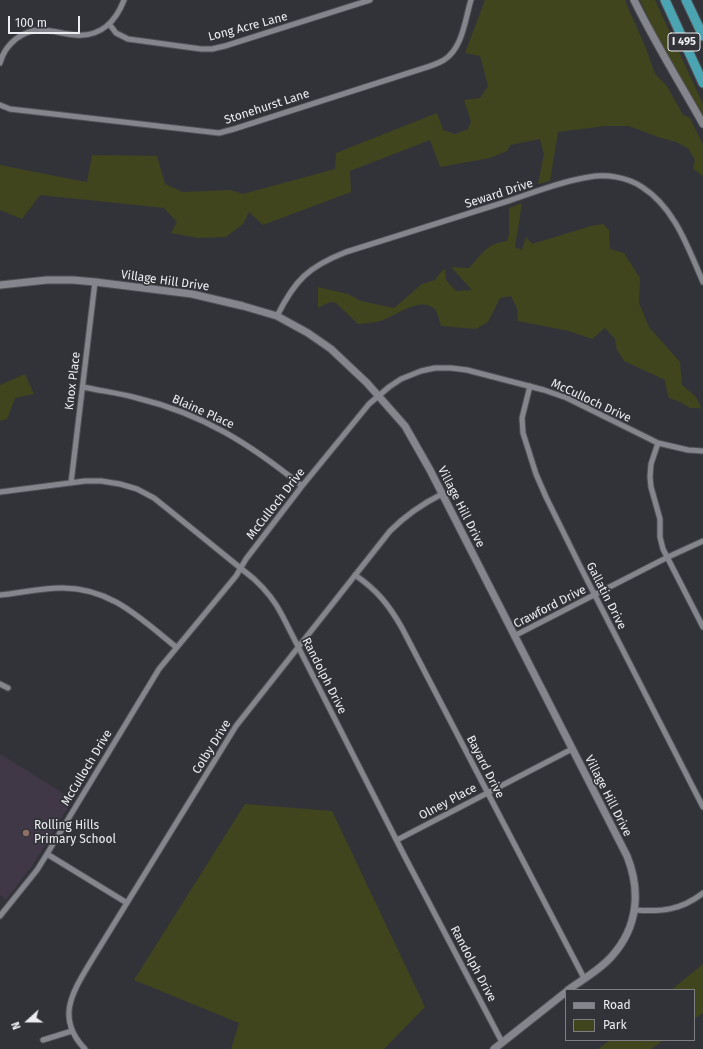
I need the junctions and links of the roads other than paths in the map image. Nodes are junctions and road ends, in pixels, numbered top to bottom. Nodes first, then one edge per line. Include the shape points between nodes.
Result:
1 (124, 0) edge
2 (370, 0) edge
3 (471, 0) edge
4 (634, 0) edge
5 (665, 0) edge
6 (686, 0) edge
7 (110, 24) junction
8 (703, 36) edge
9 (0, 63) edge
10 (703, 83) edge
11 (0, 105) edge
12 (703, 124) edge
13 (96, 282) junction
14 (703, 282) edge
15 (0, 285) edge
16 (277, 316) junction
17 (530, 386) junction
18 (83, 387) junction
19 (379, 395) junction
20 (658, 444) junction
21 (703, 451) edge
22 (71, 482) junction
23 (302, 486) junction
24 (0, 492) edge
25 (442, 494) junction
26 (703, 541) edge
27 (668, 557) junction
28 (241, 568) junction
29 (355, 575) junction
30 (0, 595) edge
31 (595, 596) junction
32 (703, 627) edge
33 (514, 636) junction
34 (176, 647) junction
35 (298, 648) junction
36 (0, 684) edge
37 (8, 688) dead end
38 (572, 749) junction
39 (487, 793) junction
40 (703, 806) edge
41 (397, 840) junction
42 (47, 854) junction
43 (703, 893) edge
44 (128, 903) junction
45 (635, 910) junction
46 (0, 916) edge
47 (584, 978) junction
48 (570, 989) edge
49 (565, 993) edge
50 (72, 1031) junction
51 (43, 1040) dead end
52 (502, 1042) junction
53 (85, 1049) edge
54 (494, 1049) edge

1 - 7 street via 120,11
2 - 7 street, Long Acre Lane via 212,49 128,39 116,33
3 - 11 street, Stonehurst Lane via 458,45 445,59 421,69 219,133 10,109
4 - 12 street
5 - 10 highway, I 495
6 - 8 highway, I 495
7 - 9 street via 89,34 41,30 31,32 8,46
13 - 15 street, Village Hill Drive via 47,280
13 - 16 street, Village Hill Drive via 192,294
13 - 18 street, Knox Place
14 - 16 street, Seward Drive via 673,219 658,199 641,186 625,179 590,177 327,260 298,281
16 - 19 street, Village Hill Drive via 331,349
17 - 19 street, McCulloch Drive via 467,370 435,368 401,379
17 - 20 street, McCulloch Drive via 568,398
17 - 31 street, Gallatin Drive via 522,418 523,433 546,497
18 - 22 street, Knox Place
18 - 23 street, Blaine Place via 159,404 200,419 242,441
19 - 23 street, McCulloch Drive via 368,404
19 - 25 street, Village Hill Drive via 405,426
20 - 21 street, McCulloch Drive
20 - 27 street via 651,464 650,477 660,519 660,537
22 - 24 street, Randolph Drive
22 - 28 street, Randolph Drive via 101,481 137,489 170,510
23 - 28 street, McCulloch Drive
25 - 29 street, Colby Drive via 401,520
25 - 33 street, Village Hill Drive
26 - 27 street, Crawford Drive
27 - 31 street, Crawford Drive
27 - 32 street
28 - 34 street, McCulloch Drive
28 - 35 street, Randolph Drive via 275,602
29 - 35 street, Colby Drive
29 - 39 street, Bayard Drive via 378,593 395,616
30 - 34 street via 61,588 98,593 127,608
31 - 33 street, Crawford Drive
31 - 40 street, Gallatin Drive
33 - 38 street, Village Hill Drive
34 - 42 street, McCulloch Drive via 159,669
35 - 41 street, Randolph Drive
35 - 44 street, Colby Drive via 236,726
36 - 37 street
38 - 39 street, Olney Place
38 - 45 street, Village Hill Drive via 632,868 636,895
39 - 41 street, Olney Place
39 - 47 street, Bayard Drive
41 - 52 street, Randolph Drive
42 - 44 street
42 - 46 street, McCulloch Drive
43 - 45 street via 675,909
44 - 50 street, Colby Drive via 73,993 69,1004
45 - 47 street, Village Hill Drive via 627,933 612,956
47 - 48 street, Village Hill Drive
49 - 52 street, Village Hill Drive
50 - 51 street
50 - 53 street, Colby Drive
52 - 54 street, Village Hill Drive

